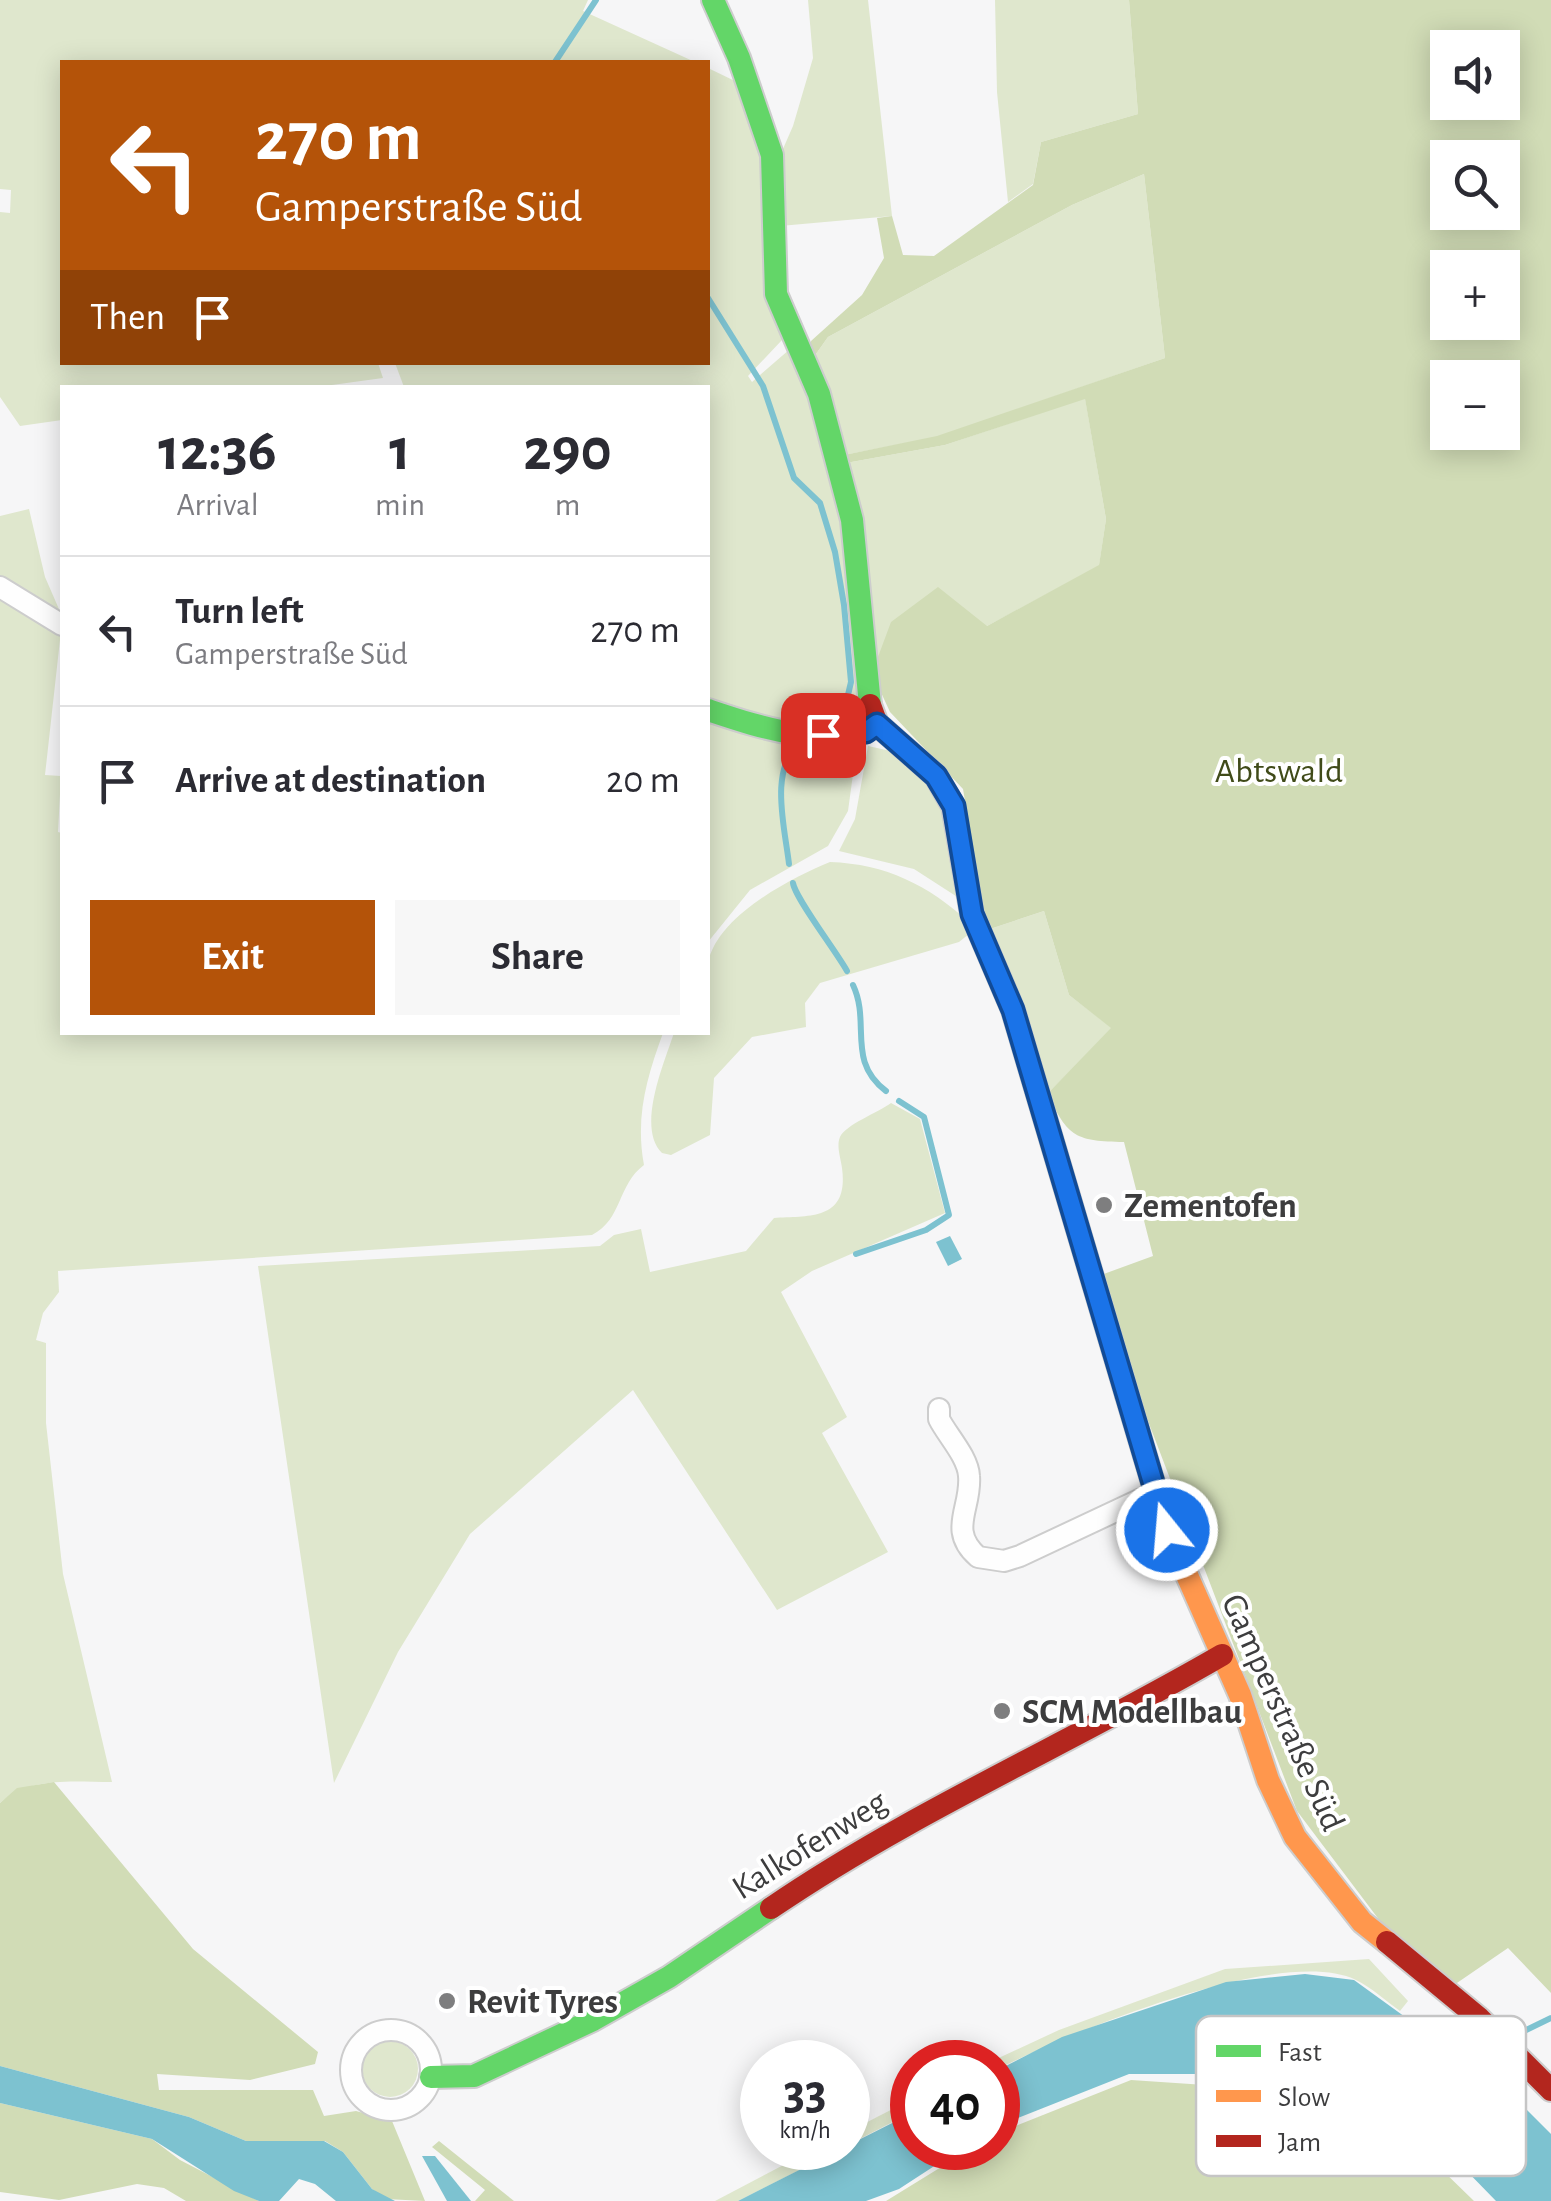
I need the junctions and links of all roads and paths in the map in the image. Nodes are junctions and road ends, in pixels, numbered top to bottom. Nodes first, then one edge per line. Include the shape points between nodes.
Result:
1 (713, 0) edge
2 (0, 587) edge
3 (60, 624) edge
4 (710, 711) edge
5 (877, 724) junction
6 (940, 1410) dead end
7 (1156, 1492) junction
8 (1222, 1655) junction
9 (1476, 2016) edge
10 (1526, 2065) edge
11 (432, 2077) junction
12 (1551, 2090) edge

1 - 5 street via 772,155 776,294 823,405 852,520
2 - 3 street
4 - 5 street via 766,728 823,735 866,732
5 - 7 street, Gamperstraße Süd via 936,776 954,806 972,914 1013,1010
6 - 7 street via 970,1477 960,1524 978,1557 1020,1556
7 - 8 street, Gamperstraße Süd
8 - 9 street, Gamperstraße Süd via 1268,1780 1325,1879 1386,1945
8 - 11 street, Kalkofenweg via 1102,1725 851,1853 669,1977 593,2020 474,2076
10 - 12 street, Gamperstraße Süd
11 - 11 street via 426,2049 416,2038 390,2030 364,2040 350,2068 358,2094 382,2110 418,2101

